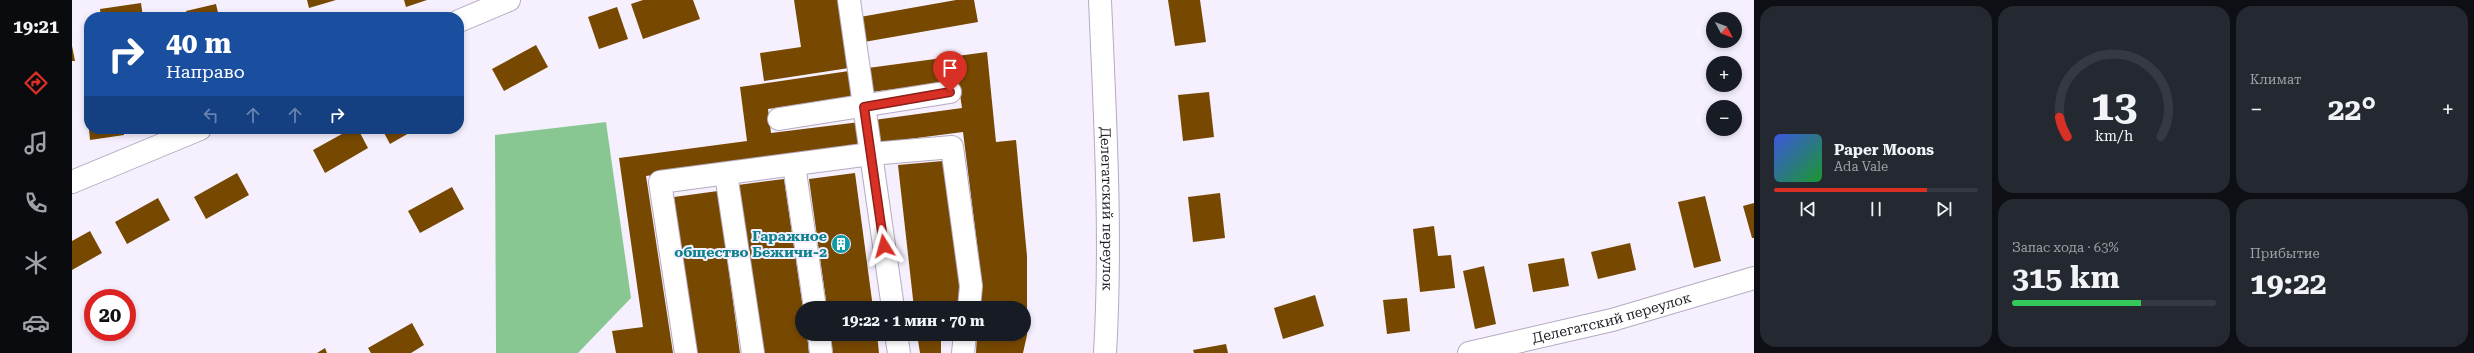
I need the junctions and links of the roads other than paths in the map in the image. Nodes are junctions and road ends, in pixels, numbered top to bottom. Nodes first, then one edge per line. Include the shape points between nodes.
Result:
1 (509, 0) edge
2 (848, 0) edge
3 (1100, 0) edge
4 (464, 19) edge
5 (950, 92) dead end
6 (864, 107) junction
7 (779, 119) dead end
8 (188, 134) edge
9 (871, 154) junction
10 (794, 165) junction
11 (726, 174) junction
12 (72, 182) edge
13 (1754, 278) edge
14 (814, 301) edge
15 (892, 301) edge
16 (969, 301) edge
17 (820, 341) edge
18 (897, 341) edge
19 (965, 341) edge
20 (686, 353) edge
21 (753, 353) edge
22 (821, 353) edge
23 (899, 353) edge
24 (963, 353) edge
25 (1104, 353) edge
26 (1469, 353) edge

1 - 4 street
2 - 6 street
3 - 25 street, Делегатский переулок via 1106,122 1107,314
5 - 6 street
6 - 7 street
6 - 9 street
8 - 12 street
9 - 10 street
9 - 15 street
9 - 16 street via 952,147 971,286
10 - 11 street
10 - 14 street
11 - 20 street via 660,182
11 - 21 street
13 - 26 street, Делегатский переулок via 1612,320
17 - 22 street
18 - 23 street
19 - 24 street

